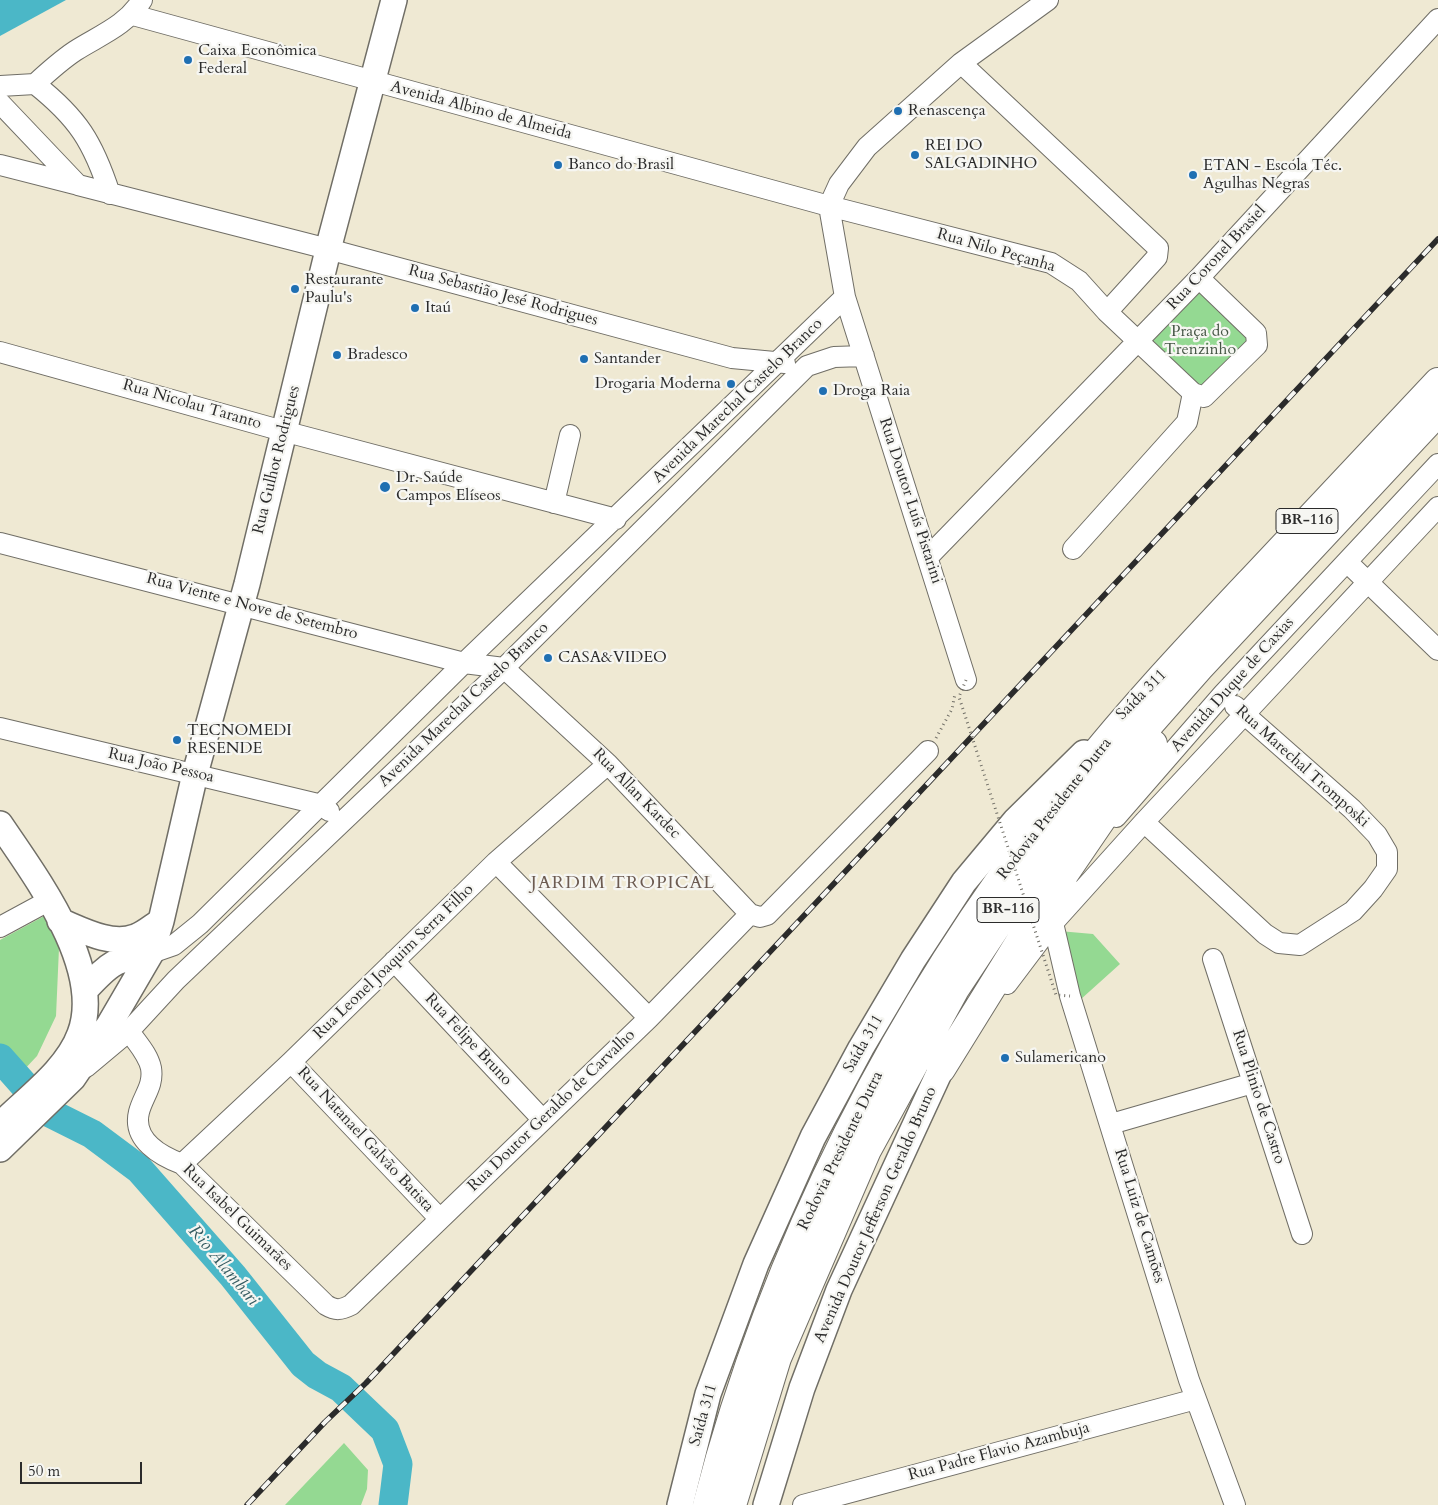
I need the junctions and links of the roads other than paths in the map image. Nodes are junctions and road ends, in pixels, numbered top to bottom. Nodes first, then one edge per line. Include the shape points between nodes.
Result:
1 (394, 0) edge
2 (1040, 2) edge
3 (137, 7) edge
4 (1438, 19) edge
5 (961, 63) junction
6 (372, 81) junction
7 (35, 84) junction
8 (0, 86) edge
9 (0, 102) edge
10 (0, 165) edge
11 (78, 185) junction
12 (110, 194) junction
13 (829, 206) junction
14 (328, 249) junction
15 (1199, 278) junction
16 (845, 297) junction
17 (1107, 312) junction
18 (1138, 342) junction
19 (0, 352) edge
20 (864, 356) junction
21 (778, 362) junction
22 (807, 366) junction
23 (1438, 382) edge
24 (1193, 393) junction
25 (1438, 412) edge
26 (283, 431) junction
27 (570, 436) dead end
28 (1438, 464) edge
29 (554, 503) junction
30 (1438, 507) edge
31 (616, 519) junction
32 (0, 542) edge
33 (1073, 549) dead end
34 (928, 557) junction
35 (1347, 562) junction
36 (1367, 583) junction
37 (241, 605) junction
38 (1438, 650) edge
39 (464, 664) junction
40 (1188, 664) junction
41 (504, 668) junction
42 (966, 680) road end
43 (1222, 694) junction
44 (1244, 714) junction
45 (0, 728) edge
46 (928, 752) road end
47 (608, 764) junction
48 (194, 774) junction
49 (322, 805) junction
50 (1144, 822) junction
51 (340, 823) junction
52 (0, 824) edge
53 (496, 862) junction
54 (55, 910) junction
55 (758, 915) junction
56 (162, 920) junction
57 (1054, 923) junction
58 (0, 927) edge
59 (151, 953) junction
60 (1213, 959) dead end
61 (394, 961) junction
62 (86, 989) junction
63 (649, 1018) junction
64 (129, 1031) junction
65 (291, 1062) junction
66 (941, 1069) junction
67 (61, 1082) junction
68 (1253, 1083) junction
69 (542, 1119) junction
70 (1111, 1124) junction
71 (4, 1137) edge
72 (182, 1164) junction
73 (439, 1218) junction
74 (1302, 1234) dead end
75 (351, 1304) joint
76 (1196, 1399) junction
77 (680, 1505) edge
78 (707, 1505) edge
79 (732, 1505) edge
80 (766, 1505) edge
81 (803, 1505) edge
82 (1235, 1505) edge

1 - 6 main road, Rua Gulhot Rodrigues
2 - 5 street
3 - 6 street, Avenida Albino de Almeida
3 - 7 street via 119,26 62,60
4 - 15 street, Rua Coronel Brasiel
5 - 13 street via 867,147 839,184
5 - 17 street via 1158,248 1157,257
6 - 13 street, Avenida Albino de Almeida
6 - 14 main road, Rua Gulhot Rodrigues
7 - 8 street
7 - 12 street via 66,110 89,139
9 - 11 street
10 - 11 street, Rua Sebastião Jesé Rodrigues
11 - 12 street, Rua Sebastião Jesé Rodrigues
12 - 14 street, Rua Sebastião Jesé Rodrigues
13 - 16 street, Rua Doutor Luís Pistarini
13 - 17 street, Rua Nilo Peçanha via 1051,263 1079,281
14 - 21 street, Rua Sebastião Jesé Rodrigues via 732,358
14 - 26 main road, Rua Gulhot Rodrigues
15 - 18 street, Rua Coronel Brasiel
15 - 24 street via 1258,338 1257,345 1208,395 1204,397
16 - 20 street, Rua Doutor Luís Pistarini
16 - 21 street, Avenida Marechal Castelo Branco
17 - 18 street, Rua Nilo Peçanha
18 - 24 street, Rua Nilo Peçanha
18 - 34 street, Rua Coronel Brasiel
19 - 26 street, Rua Nicolau Taranto
20 - 22 street, Avenida Marechal Castelo Branco via 834,357
20 - 34 street, Rua Doutor Luís Pistarini
21 - 22 street, Rua Sebastião Jesé Rodrigues
21 - 31 street, Avenida Marechal Castelo Branco
22 - 41 street, Avenida Marechal Castelo Branco
23 - 40 highway, Rodovia Presidente Dutra / BR-116
24 - 33 street via 1187,422
25 - 40 highway, Rodovia Presidente Dutra / BR-116
26 - 29 street, Rua Nicolau Taranto
26 - 37 main road, Rua Gulhot Rodrigues
27 - 29 street
28 - 35 street, Avenida Duque de Caxias
29 - 31 street, Rua Nicolau Taranto
30 - 36 street, Avenida Duque de Caxias
31 - 39 street, Avenida Marechal Castelo Branco
32 - 37 street, Rua Viente e Nove de Setembro
34 - 42 street, Rua Doutor Luís Pistarini
35 - 36 street
35 - 43 street, Avenida Duque de Caxias
36 - 38 street
36 - 44 street, Avenida Duque de Caxias
37 - 39 street, Rua Viente e Nove de Setembro
37 - 48 main road, Rua Gulhot Rodrigues
39 - 41 street, Rua Viente e Nove de Setembro
39 - 49 street, Avenida Marechal Castelo Branco
40 - 66 highway via 1160,734 1039,911
40 - 77 main road, Saída 311 via 1015,822 964,882 913,960 812,1137 756,1264 708,1394
40 - 78 highway, Rodovia Presidente Dutra / BR-116 via 1080,773 1024,845 937,971 890,1052 817,1196 773,1300 723,1442
40 - 79 highway, Rodovia Presidente Dutra / BR-116 via 1037,865 955,989 868,1150 777,1358
41 - 47 street, Rua Allan Kardec
41 - 51 street, Avenida Marechal Castelo Branco
43 - 44 street, Rua Marechal Tromposki
43 - 57 street, Avenida Duque de Caxias via 1082,862 1059,899
44 - 50 street, Avenida Duque de Caxias
44 - 50 street, Rua Marechal Tromposki via 1352,808 1377,835 1387,852 1386,869 1373,890 1352,911 1300,945 1279,943 1265,934
45 - 48 street, Rua João Pessoa
46 - 55 street, Rua Doutor Geraldo de Carvalho
47 - 53 street, Rua Leonel Joaquim Serra Filho
47 - 55 street, Rua Allan Kardec
48 - 49 street, Rua João Pessoa
48 - 56 main road, Rua Gulhot Rodrigues
49 - 51 street
49 - 59 street, Avenida Marechal Castelo Branco via 190,933 174,945
50 - 57 street, Avenida Duque de Caxias
51 - 64 street, Avenida Marechal Castelo Branco via 176,980
52 - 54 main road
53 - 61 street, Rua Leonel Joaquim Serra Filho
53 - 63 street
54 - 56 main road via 90,933 123,940 136,937
54 - 58 street
54 - 62 main road
55 - 63 street, Rua Doutor Geraldo de Carvalho
56 - 59 main road, Rua Gulhot Rodrigues
57 - 66 street, Avenida Duque de Caxias
57 - 70 street, Rua Luiz de Camões via 1070,996
59 - 62 main road via 121,959 108,966
59 - 67 main road, Rua Gulhot Rodrigues via 109,1024
60 - 68 street, Rua Plinio de Castro
61 - 65 street, Rua Leonel Joaquim Serra Filho
61 - 69 street, Rua Felipe Bruno
62 - 67 main road, Avenida Marechal Castelo Branco via 80,1034 67,1056
63 - 69 street, Rua Doutor Geraldo de Carvalho
64 - 67 street, Avenida Marechal Castelo Branco
64 - 72 street, Rua Isabel Guimarães via 147,1057 151,1069 151,1087 139,1112 138,1127 144,1139 162,1156
65 - 72 street, Rua Leonel Joaquim Serra Filho
65 - 73 street, Rua Natanael Galvão Batista
66 - 80 main road, Avenida Doutor Jefferson Geraldo Bruno via 839,1290 802,1388
67 - 71 main road, Avenida Marechal Castelo Branco
68 - 70 street
68 - 74 street, Rua Plinio de Castro
69 - 73 street, Rua Doutor Geraldo de Carvalho
70 - 76 street, Rua Luiz de Camões
72 - 75 street, Rua Isabel Guimarães via 326,1305 341,1310
73 - 75 street, Rua Doutor Geraldo de Carvalho
76 - 81 street, Rua Padre Flavio Azambuja
76 - 82 street, Rua Luiz de Camões

